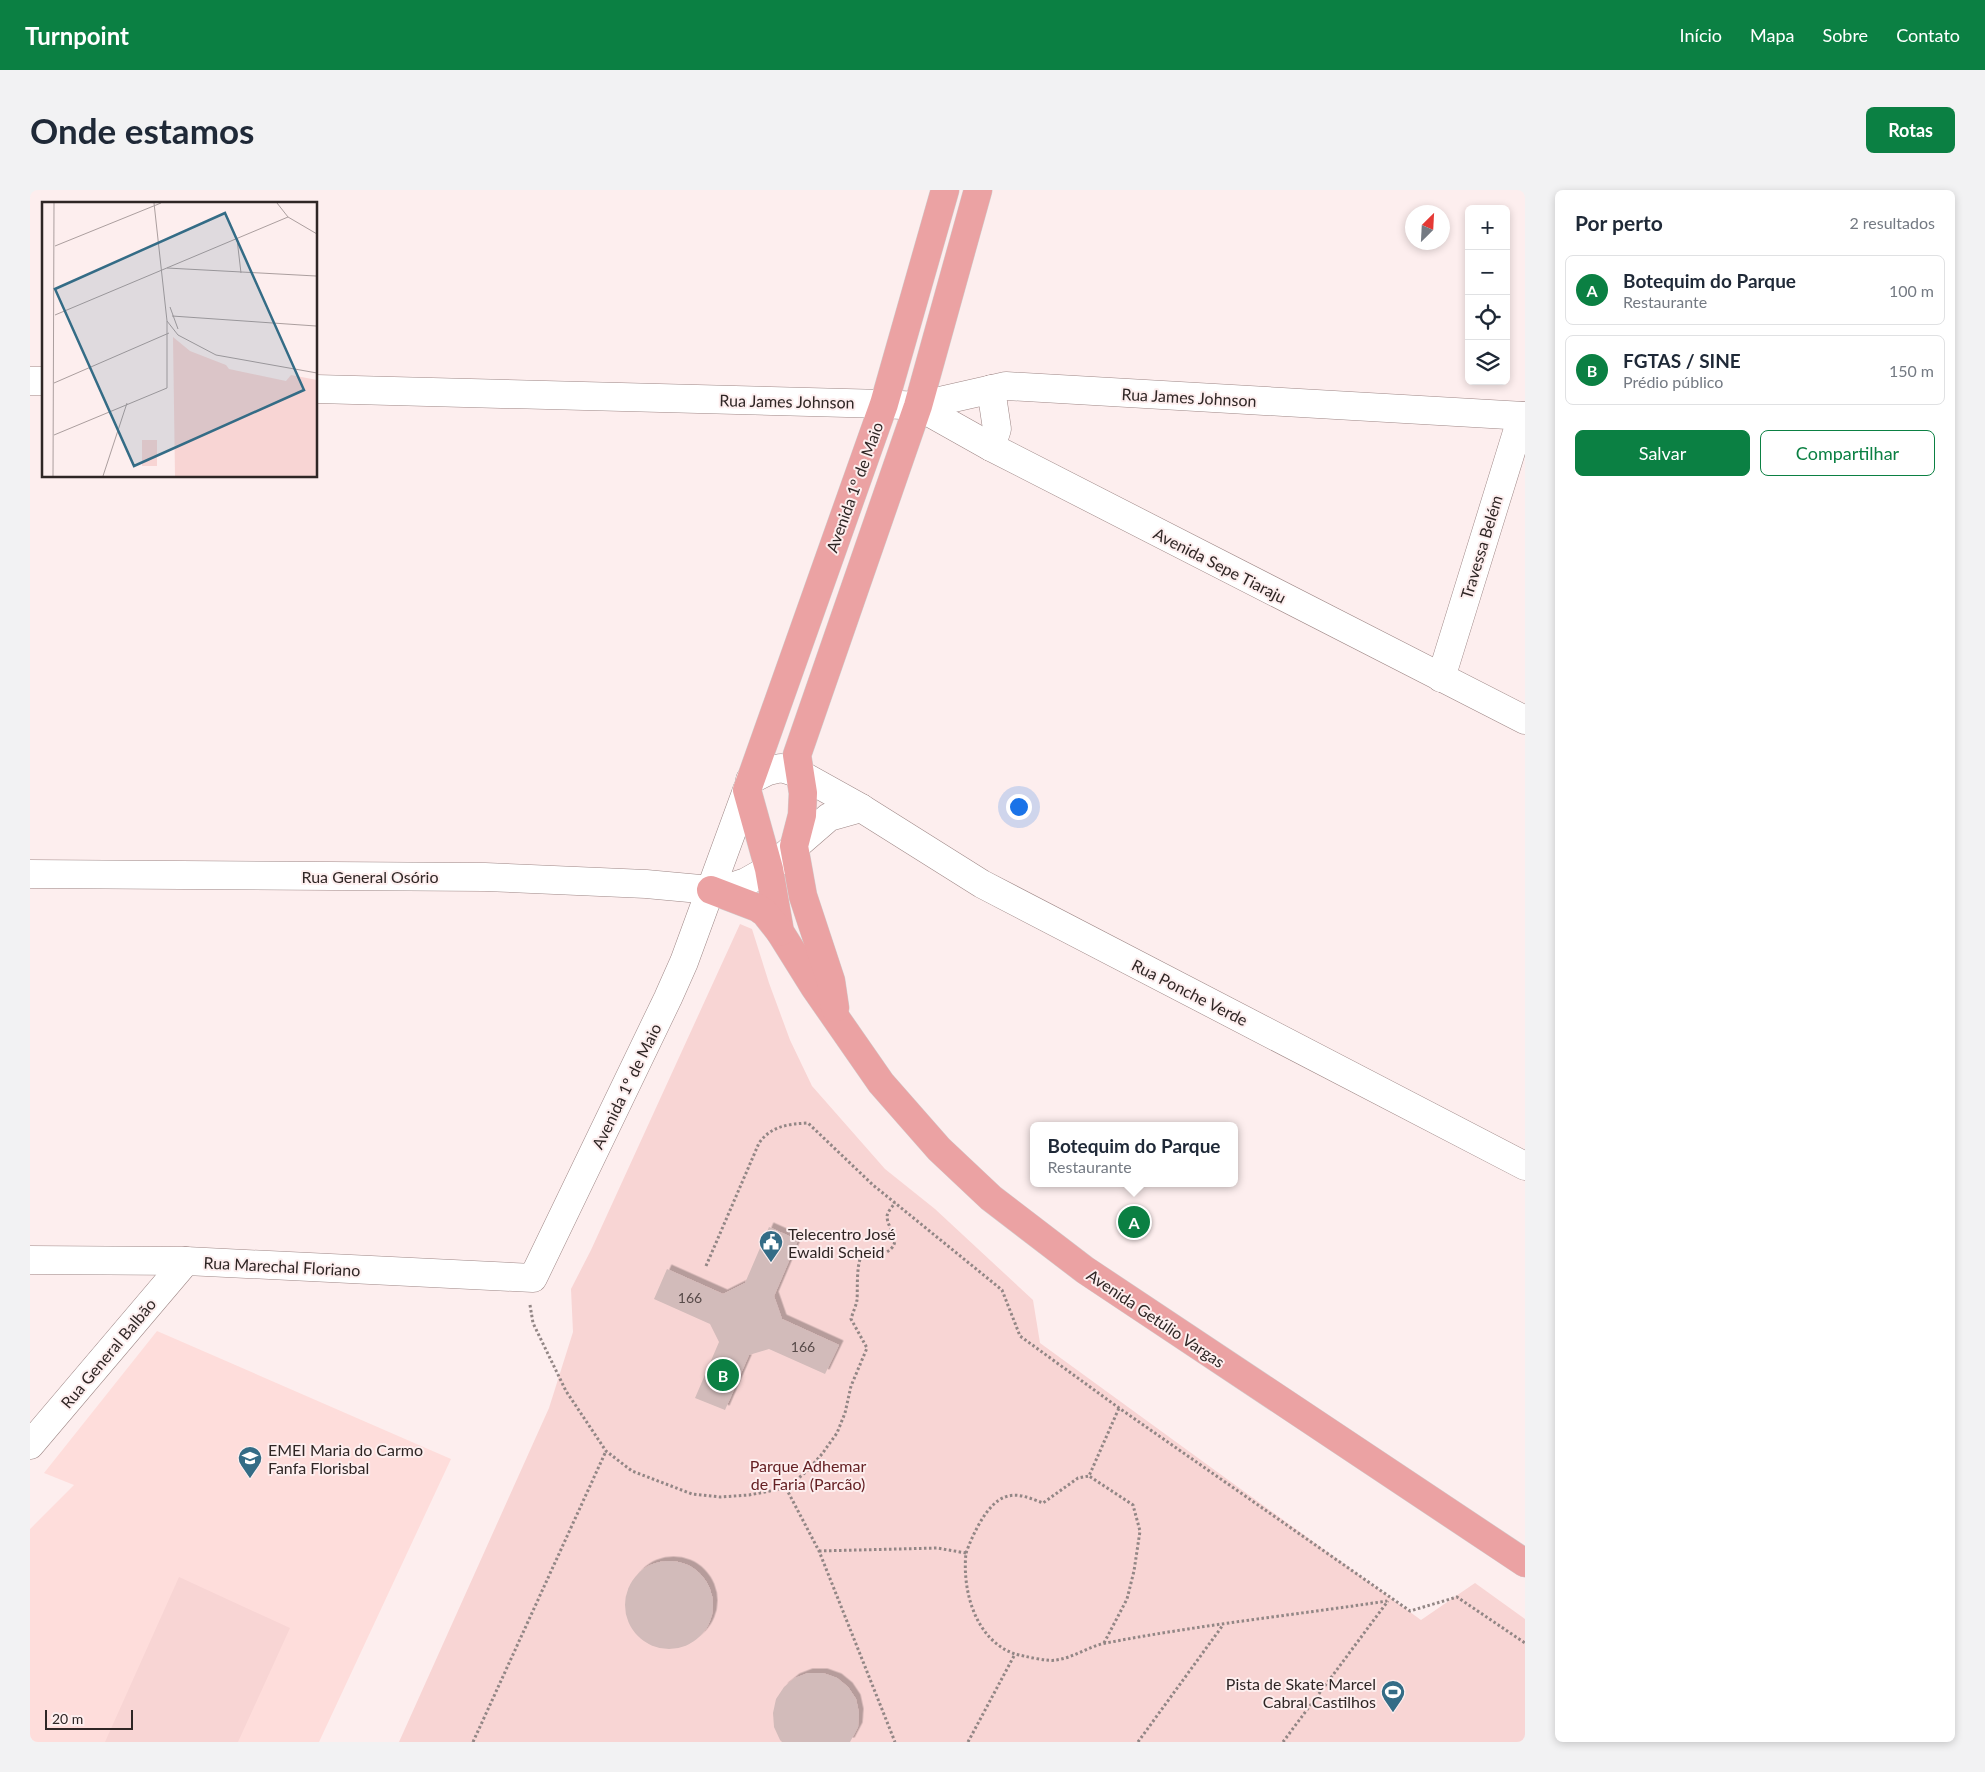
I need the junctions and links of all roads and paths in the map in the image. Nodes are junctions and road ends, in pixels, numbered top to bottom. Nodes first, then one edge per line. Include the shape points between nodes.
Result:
1 (945, 190) edge
2 (978, 190) edge
3 (318, 389) edge
4 (987, 390) junction
5 (884, 404) junction
6 (918, 406) junction
7 (1523, 416) edge
8 (963, 432) junction
9 (990, 447) junction
10 (1441, 678) junction
11 (1525, 720) edge
12 (800, 774) junction
13 (748, 785) junction
14 (861, 808) junction
15 (794, 846) junction
16 (769, 869) junction
17 (30, 874) edge
18 (710, 890) junction
19 (780, 932) junction
20 (837, 1018) junction
21 (1525, 1166) edge
22 (895, 1203) junction
23 (30, 1260) edge
24 (186, 1261) junction
25 (706, 1266) dead end
26 (531, 1289) junction
27 (1119, 1408) junction
28 (30, 1445) edge
29 (606, 1451) junction
30 (1089, 1476) junction
31 (786, 1488) junction
32 (818, 1551) junction
33 (966, 1553) junction
34 (1525, 1563) edge
35 (1387, 1601) junction
36 (1393, 1601) junction
37 (1223, 1625) junction
38 (1104, 1643) junction
39 (1525, 1644) edge
40 (1015, 1654) junction
41 (474, 1742) edge
42 (894, 1742) edge
43 (968, 1742) edge
44 (1138, 1742) edge
45 (1283, 1742) edge

1 - 5 main road, Avenida 1º de Maio
2 - 6 main road, Avenida 1º de Maio
3 - 5 street, Rua James Johnson
4 - 6 street, Rua James Johnson
4 - 7 street, Rua James Johnson via 1006,386
4 - 8 street via 967,417
4 - 9 street via 997,429
5 - 6 street, Rua James Johnson
5 - 13 main road, Avenida 1º de Maio
6 - 8 street, Avenida Sepe Tiaraju
6 - 12 main road, Avenida 1º de Maio via 797,755
7 - 10 street, Travessa Belém
8 - 9 street, Avenida Sepe Tiaraju
9 - 10 street, Avenida Sepe Tiaraju
10 - 11 street, Avenida Sepe Tiaraju
12 - 13 street via 781,768 768,771
12 - 14 street, Rua Ponche Verde
12 - 15 main road, Avenida 1º de Maio via 802,815
13 - 16 main road, Avenida Getúlio Vargas
13 - 18 street, Avenida 1º de Maio
14 - 15 street via 830,817
14 - 21 street, Rua Ponche Verde via 982,884
15 - 16 street
15 - 20 main road, Avenida Getúlio Vargas via 803,896 831,981
16 - 18 street via 746,882
16 - 19 main road, Avenida Getúlio Vargas
17 - 18 street, Rua General Osório via 485,877
18 - 19 main road via 758,908
18 - 26 street, Avenida 1º de Maio via 684,962 652,1034
19 - 20 main road, Avenida Getúlio Vargas
20 - 34 main road, Avenida Getúlio Vargas via 859,1054 903,1110 991,1198 1085,1270
22 - 25 path via 808,1123 777,1128 759,1143
22 - 27 path via 1002,1290 1020,1336
22 - 31 path via 887,1218 895,1237 893,1247 885,1253 866,1251 860,1258 857,1299 851,1319 867,1348 851,1386 845,1413 837,1433 822,1454
23 - 24 street, Rua Marechal Floriano
24 - 26 street, Rua Marechal Floriano
24 - 28 street, Rua General Balbão
26 - 29 path via 533,1323 566,1391
27 - 30 path
27 - 36 path
29 - 31 path via 632,1471 692,1494 720,1497
29 - 41 path
30 - 33 path via 1078,1478 1043,1503 1024,1496 1006,1496 989,1511 977,1528
30 - 38 path via 1133,1505 1140,1531 1127,1599
31 - 32 path
32 - 33 path via 938,1548
32 - 42 path
33 - 40 path via 965,1585 973,1609 991,1639
35 - 36 path
35 - 37 path
35 - 45 path
36 - 39 path via 1410,1611 1457,1597
37 - 38 path
37 - 44 path
38 - 40 path via 1055,1661
40 - 43 path

